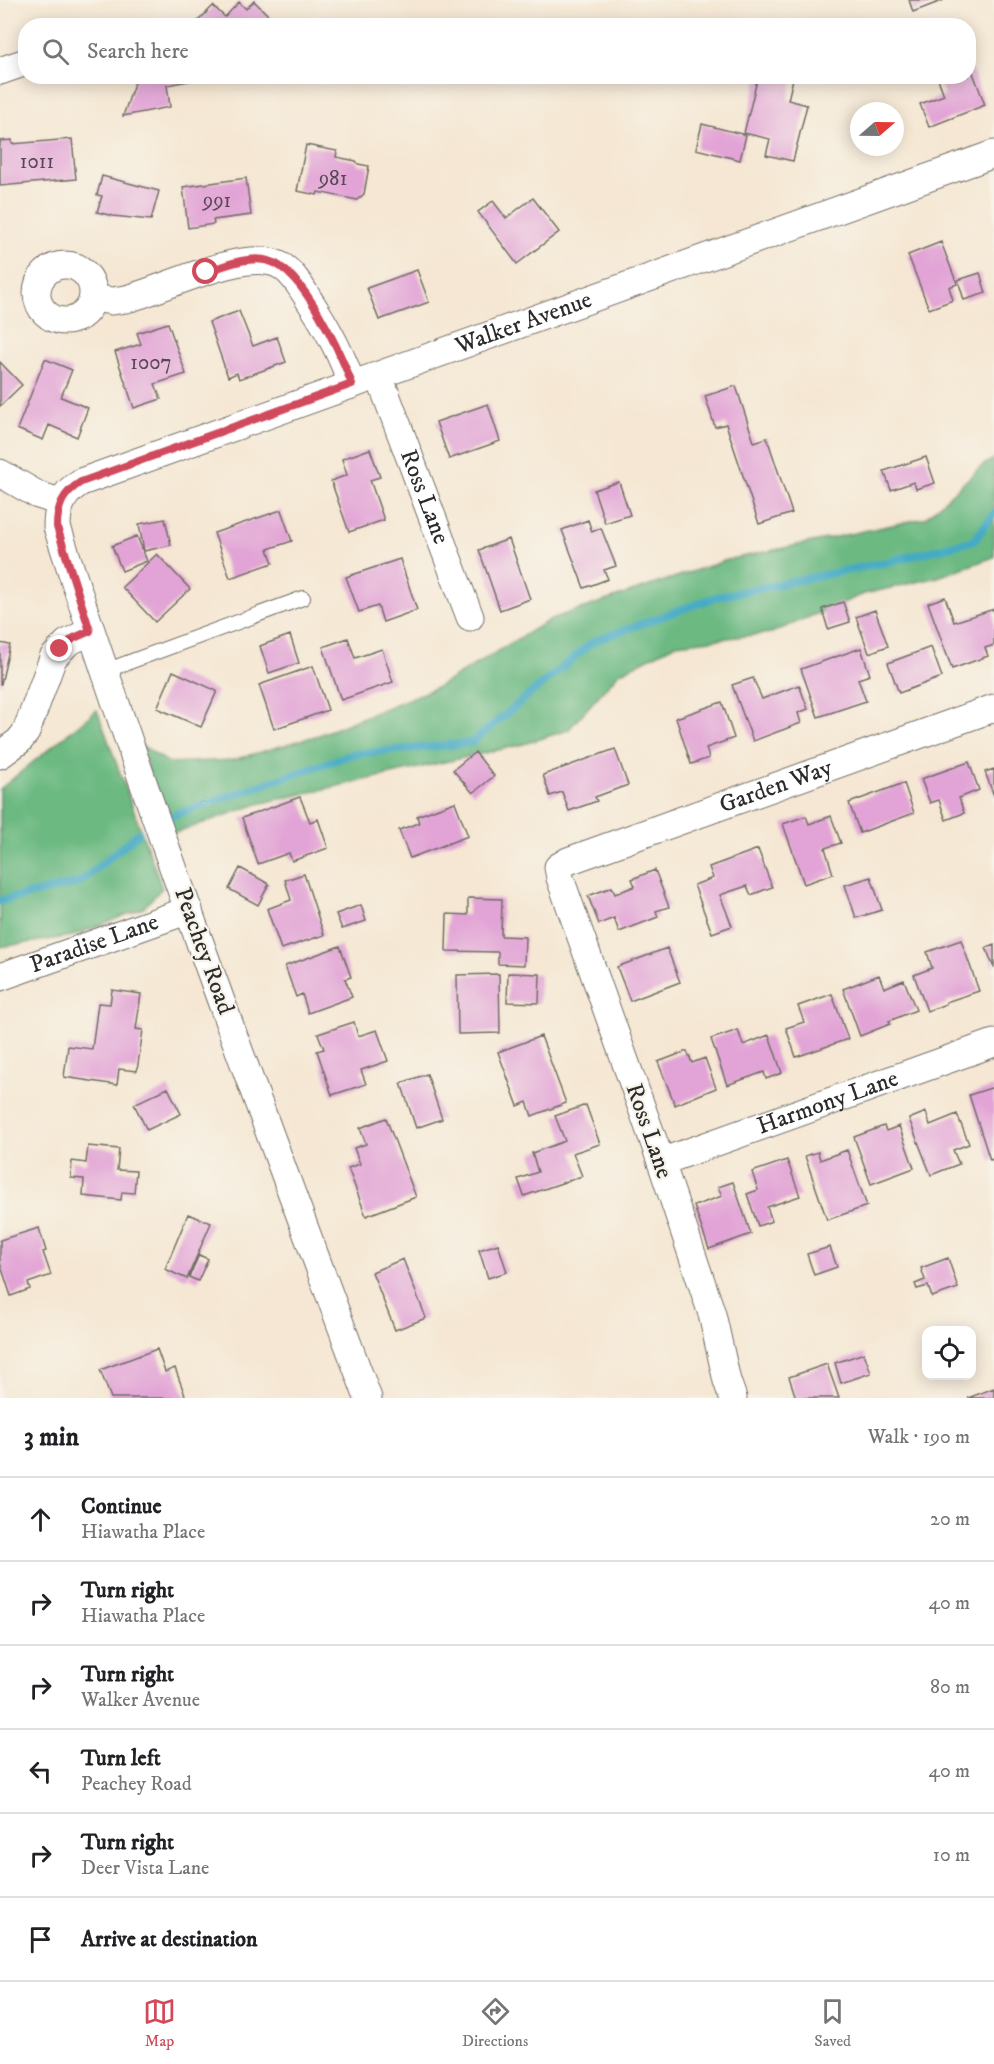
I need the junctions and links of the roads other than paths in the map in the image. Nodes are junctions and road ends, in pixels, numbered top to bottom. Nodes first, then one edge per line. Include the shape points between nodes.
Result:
1 (18, 65) edge
2 (0, 71) edge
3 (994, 154) edge
4 (93, 298) dead end
5 (379, 376) junction
6 (352, 384) junction
7 (0, 473) edge
8 (60, 501) junction
9 (303, 598) dead end
10 (470, 617) dead end
11 (90, 631) junction
12 (105, 670) junction
13 (994, 708) edge
14 (0, 755) edge
15 (558, 867) joint
16 (189, 910) junction
17 (0, 977) edge
18 (994, 1043) edge
19 (661, 1162) junction
20 (368, 1398) edge
21 (733, 1398) edge

1 - 2 street
3 - 5 street, Walker Avenue
4 - 6 street via 126,299 230,264 268,260 294,277 334,342
5 - 6 street, Walker Avenue
5 - 10 street, Ross Lane
6 - 8 street, Walker Avenue via 81,482
7 - 8 street via 38,495
8 - 11 street, Peachey Road via 57,527
9 - 12 lane
11 - 12 street, Peachey Road
11 - 14 street via 67,643 53,658 27,732
12 - 16 street, Peachey Road
13 - 15 street, Garden Way
15 - 19 street, Ross Lane
16 - 17 street, Paradise Lane
16 - 20 street, Peachey Road
18 - 19 street, Harmony Lane
19 - 21 street, Ross Lane via 712,1314

